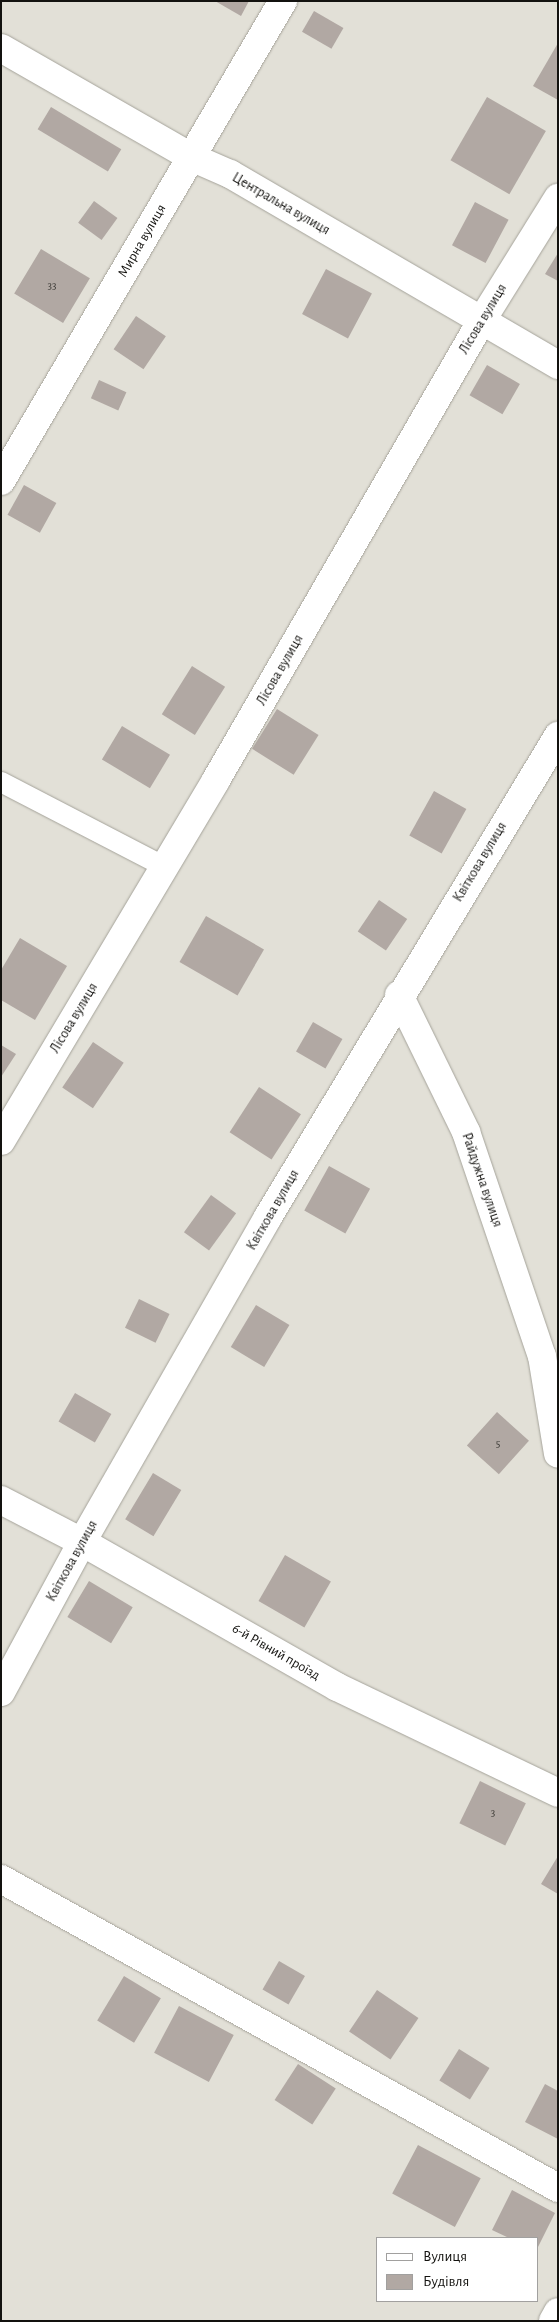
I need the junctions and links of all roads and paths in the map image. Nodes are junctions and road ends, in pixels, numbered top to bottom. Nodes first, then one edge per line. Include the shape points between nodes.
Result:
1 (283, 1) edge
2 (1, 48) edge
3 (191, 158) junction
4 (558, 198) edge
5 (482, 320) junction
6 (558, 365) edge
7 (1, 482) edge
8 (558, 736) edge
9 (1, 782) edge
10 (165, 867) junction
11 (399, 995) junction
12 (1, 1141) edge
13 (551, 1363) edge
14 (558, 1454) edge
15 (1, 1500) edge
16 (82, 1542) junction
17 (1, 1692) edge
18 (558, 1793) edge
19 (1, 1879) edge
20 (558, 2188) edge
21 (558, 2312) edge
22 (553, 2321) edge

1 - 3 street, Мирна вулиця
2 - 3 street, Центральна вулиця
3 - 5 street, Центральна вулиця via 230,174
3 - 7 street, Мирна вулиця
4 - 5 street, Лісова вулиця
5 - 6 street, Центральна вулиця
5 - 10 street, Лісова вулиця
8 - 11 street, Квіткова вулиця
9 - 10 lane
10 - 12 street, Лісова вулиця
11 - 13 street, Райдужна вулиця via 466,1132
11 - 16 street, Квіткова вулиця
13 - 14 street, Райдужна вулиця
15 - 16 street, 6-й Рівний проїзд
16 - 17 street, Квіткова вулиця
16 - 18 street, 6-й Рівний проїзд via 337,1687
19 - 20 street
21 - 22 street

